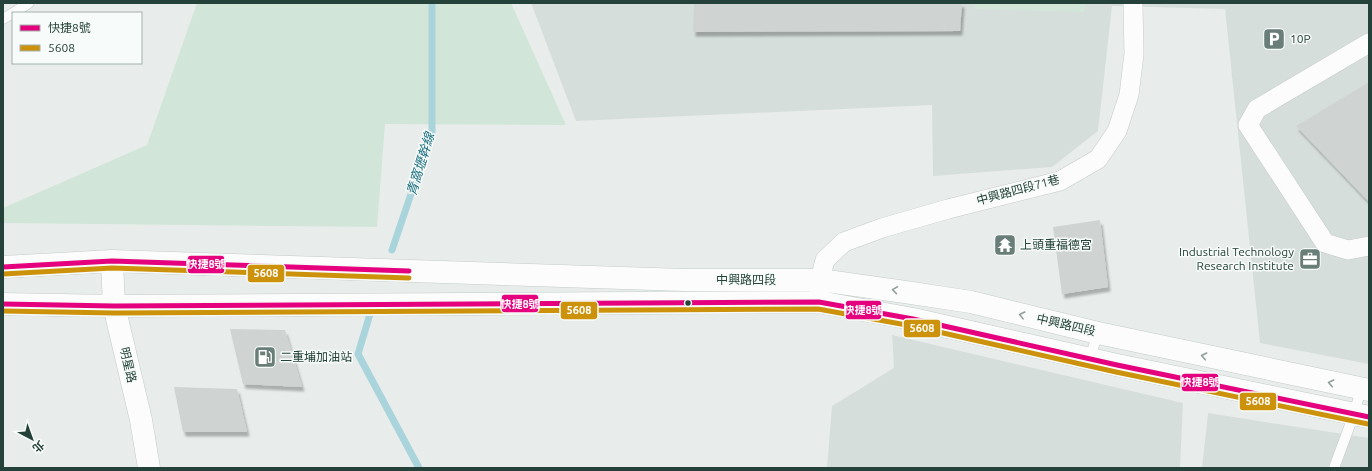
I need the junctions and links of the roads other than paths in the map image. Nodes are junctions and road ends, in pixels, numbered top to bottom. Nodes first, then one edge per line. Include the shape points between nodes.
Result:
1 (29, 3) edge
2 (1133, 3) edge
3 (15, 12) edge
4 (12, 14) edge
5 (3, 19) edge
6 (1369, 43) edge
7 (1369, 246) edge
8 (112, 261) junction
9 (3, 266) edge
10 (820, 280) junction
11 (819, 302) junction
12 (3, 304) edge
13 (114, 306) junction
14 (1098, 333) junction
15 (1090, 358) junction
16 (1365, 390) edge
17 (1362, 416) edge
18 (149, 468) edge
19 (1334, 468) edge

1 - 3 lane
2 - 10 street, 中興路四段71巷 via 1134,54 1129,95 1117,131 1098,159 1060,181 934,213 844,242 825,260
4 - 5 lane
6 - 7 street via 1257,109 1248,125 1325,243 1348,250
8 - 9 main road, 中興路四段
8 - 10 main road, 中興路四段 via 684,280
8 - 13 main road, 明星路
10 - 11 street, 中興路四段71巷
14 -> 10 main road, 中興路四段 via 971,302
11 - 13 main road, 中興路四段
11 - 15 main road, 中興路四段 via 913,319
12 - 13 main road, 中興路四段
13 - 18 main road, 明星路 via 141,420
14 - 15 lane
16 -> 14 main road, 中興路四段
15 - 17 main road, 中興路四段
16 - 17 lane
17 - 19 lane

